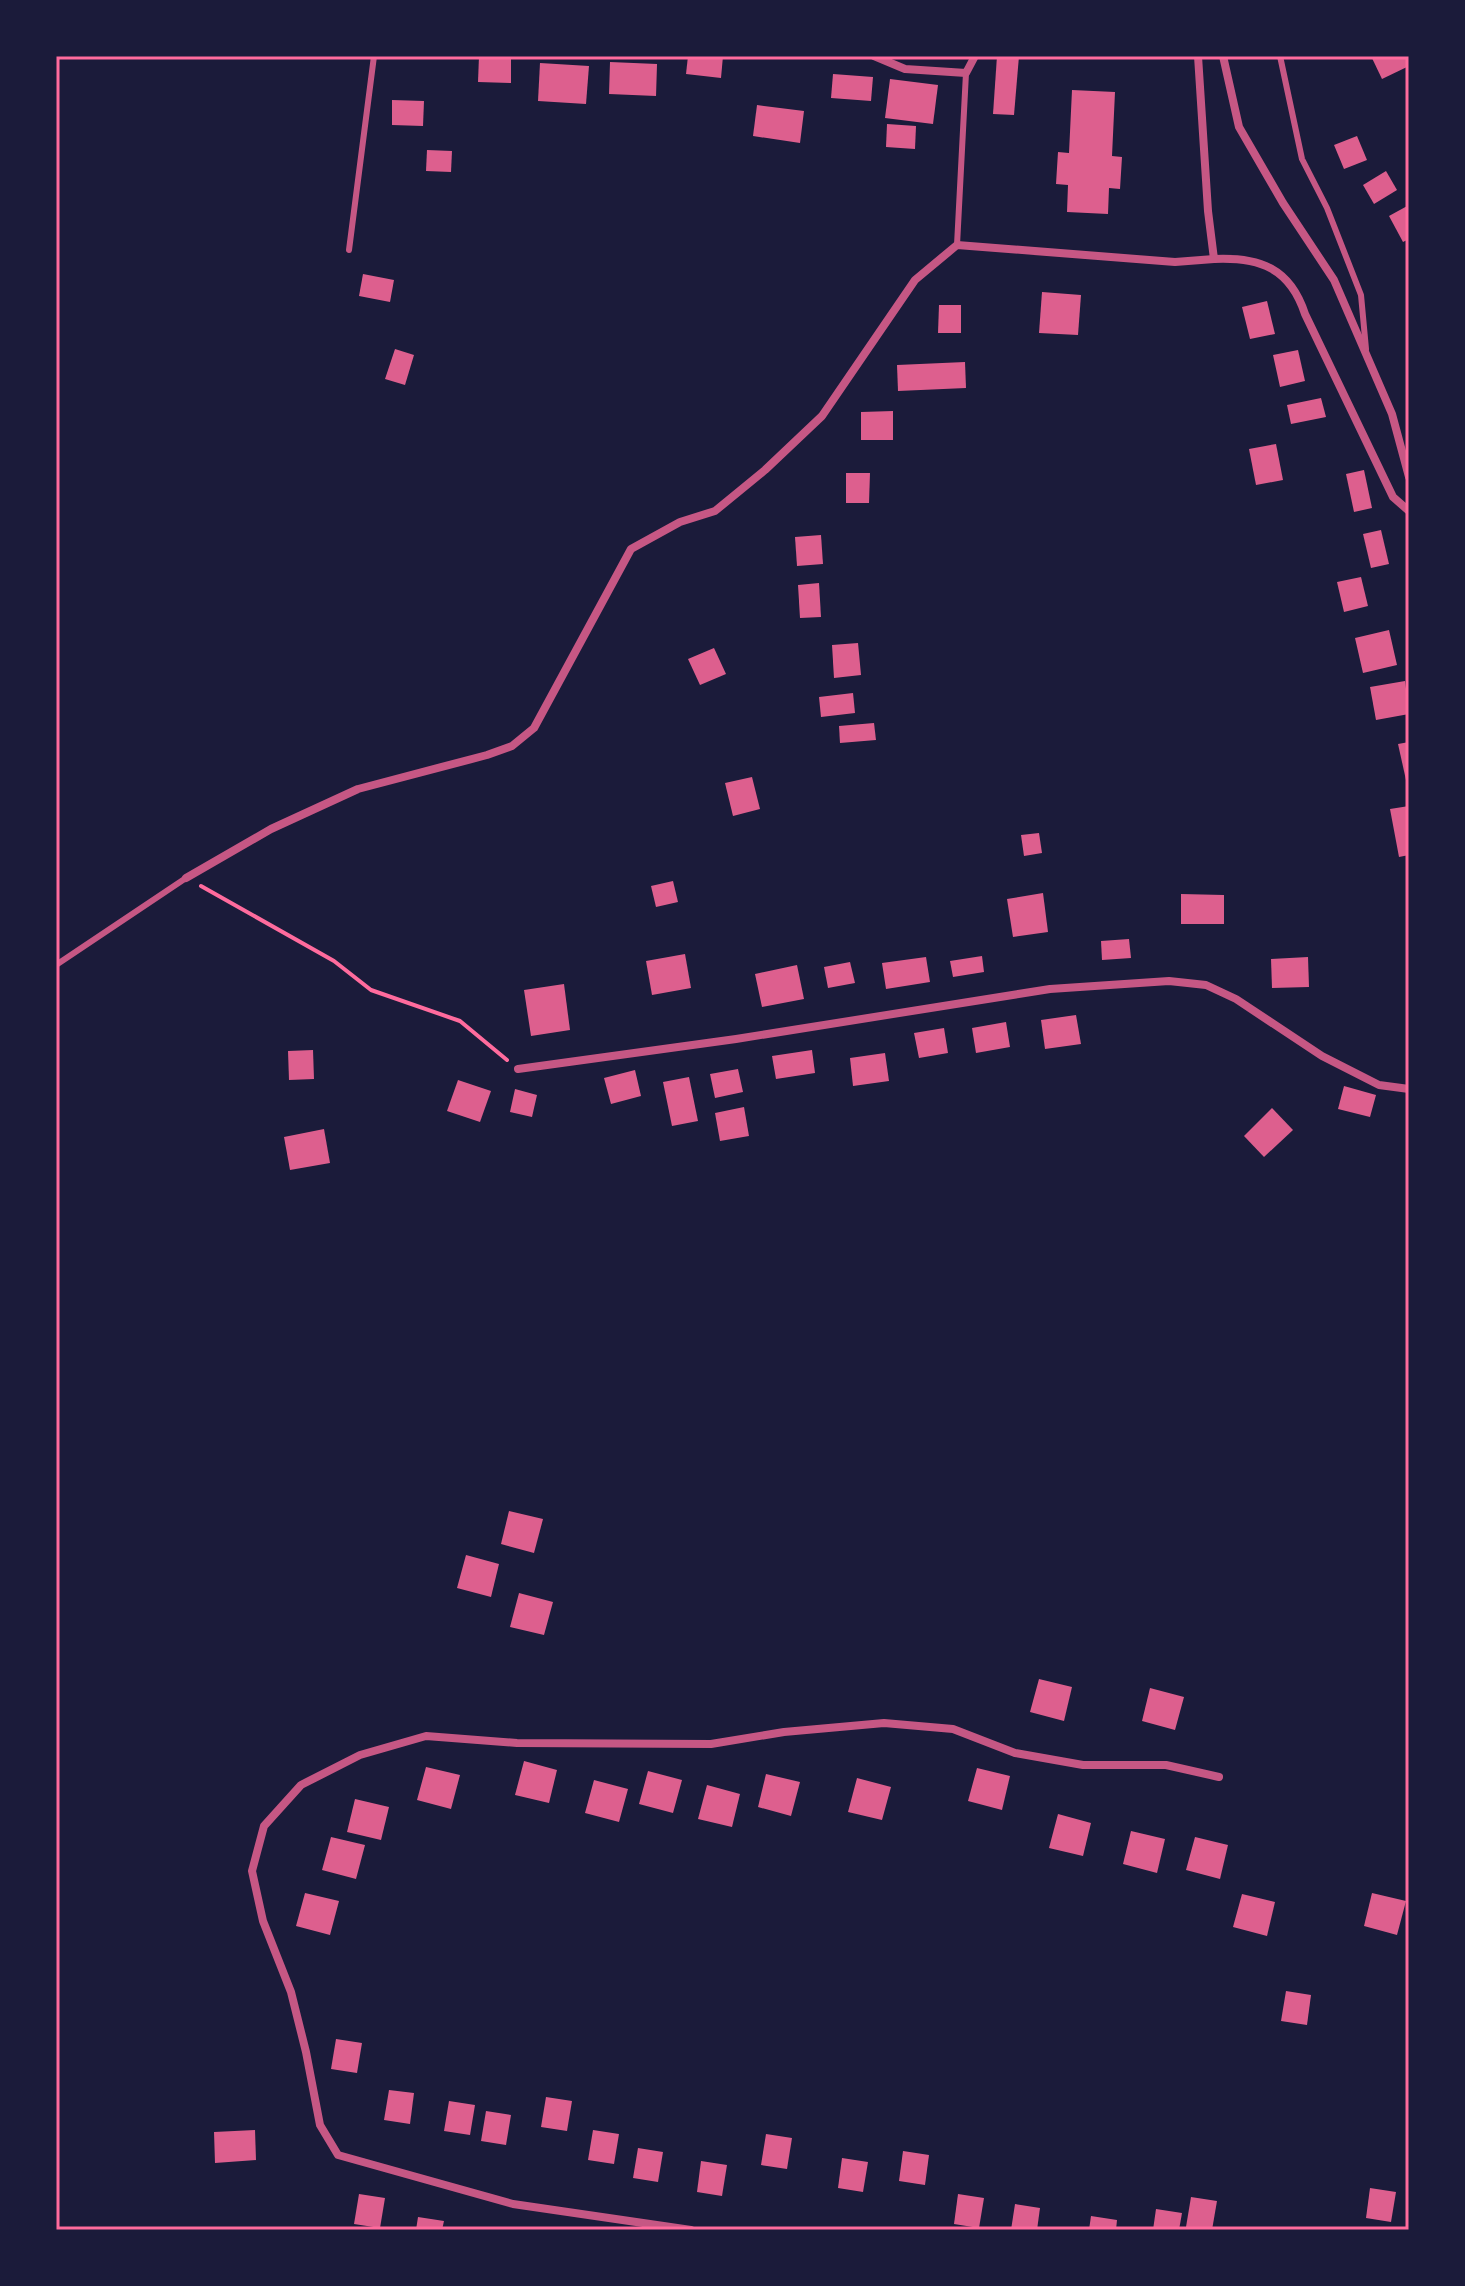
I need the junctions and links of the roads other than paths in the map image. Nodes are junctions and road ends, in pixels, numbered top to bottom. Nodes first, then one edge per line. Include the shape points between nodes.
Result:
1 (374, 56) edge
2 (874, 56) edge
3 (975, 56) edge
4 (1198, 56) edge
5 (1223, 56) edge
6 (1280, 56) edge
7 (966, 73) junction
8 (957, 245) junction
9 (349, 250) dead end
10 (1214, 259) junction
11 (1366, 355) junction
12 (1409, 477) edge
13 (1409, 511) edge
14 (186, 878) joint
15 (56, 965) edge
16 (518, 1069) road end
17 (1409, 1089) edge
18 (1219, 1777) dead end
19 (691, 2230) edge

1 - 9 lane
2 - 7 street via 905,69
3 - 7 street
4 - 10 street
5 - 11 street via 1239,127 1334,280
6 - 11 lane via 1302,159 1361,295
7 - 8 lane
8 - 10 street via 1175,262
8 - 14 street via 915,280 822,416 765,470 715,511 680,522 631,549 534,728 512,746 358,789 271,829
10 - 13 street via 1263,264 1286,277 1299,294 1393,497
11 - 12 street via 1392,414
14 - 15 lane
16 - 17 street via 1050,989 1169,981 1206,985 1322,1056 1379,1085
18 - 19 street via 1166,1765 1083,1765 1015,1753 953,1729 884,1723 711,1744 517,1743 426,1736 360,1755 301,1785 264,1826 252,1871 263,1921 291,1992 320,2125 338,2155 513,2204

